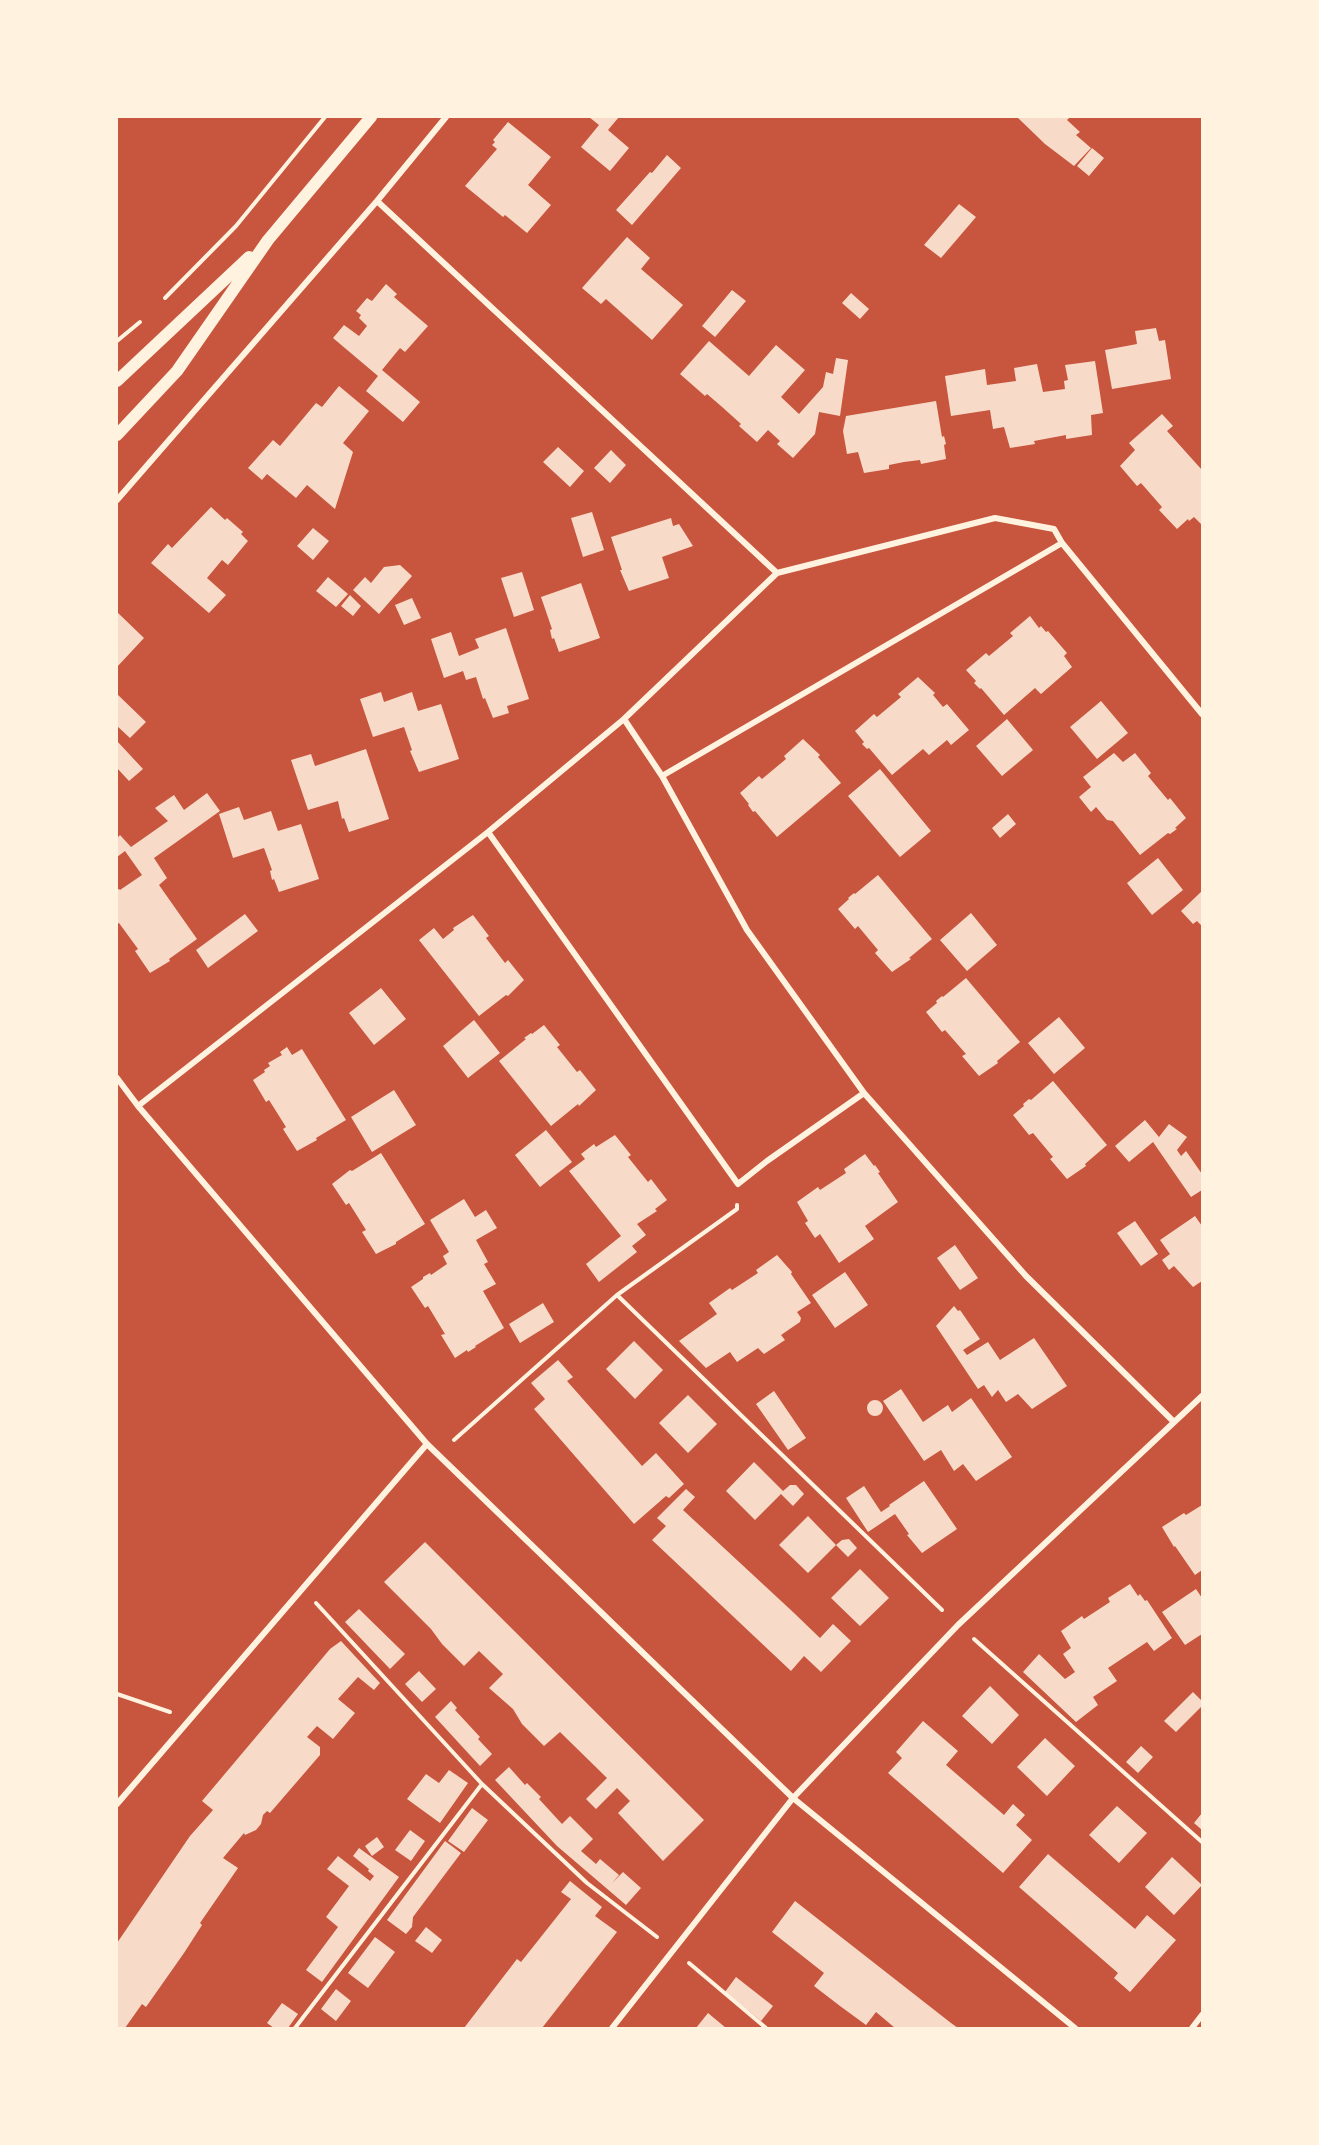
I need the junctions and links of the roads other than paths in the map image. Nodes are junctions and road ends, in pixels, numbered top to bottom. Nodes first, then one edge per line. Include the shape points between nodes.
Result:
1 (371, 117) edge
2 (446, 117) edge
3 (377, 201) junction
4 (268, 240) junction
5 (117, 381) edge
6 (117, 435) edge
7 (117, 500) edge
8 (1062, 543) junction
9 (777, 573) junction
10 (1202, 714) edge
11 (624, 719) junction
12 (662, 776) junction
13 (488, 832) junction
14 (117, 1078) edge
15 (864, 1093) junction
16 (138, 1106) junction
17 (1202, 1396) edge
18 (1174, 1422) junction
19 (427, 1444) junction
20 (793, 1798) junction
21 (117, 1804) edge
22 (1202, 2015) edge
23 (612, 2028) edge
24 (1075, 2028) edge
25 (1192, 2028) edge

1 - 4 main road
2 - 3 street
3 - 7 street
3 - 9 street
4 - 5 main road
4 - 6 main road via 177,371
8 - 9 street via 1054,529 995,518
8 - 10 street
8 - 12 street
9 - 11 street
11 - 12 street
11 - 13 street
12 - 15 street via 747,930
13 - 15 street via 738,1184
13 - 16 street
14 - 16 street
15 - 18 street via 1026,1276
16 - 19 street
17 - 18 street
18 - 20 street via 958,1624
19 - 20 street
19 - 21 street
20 - 23 street
20 - 24 street
22 - 25 street

